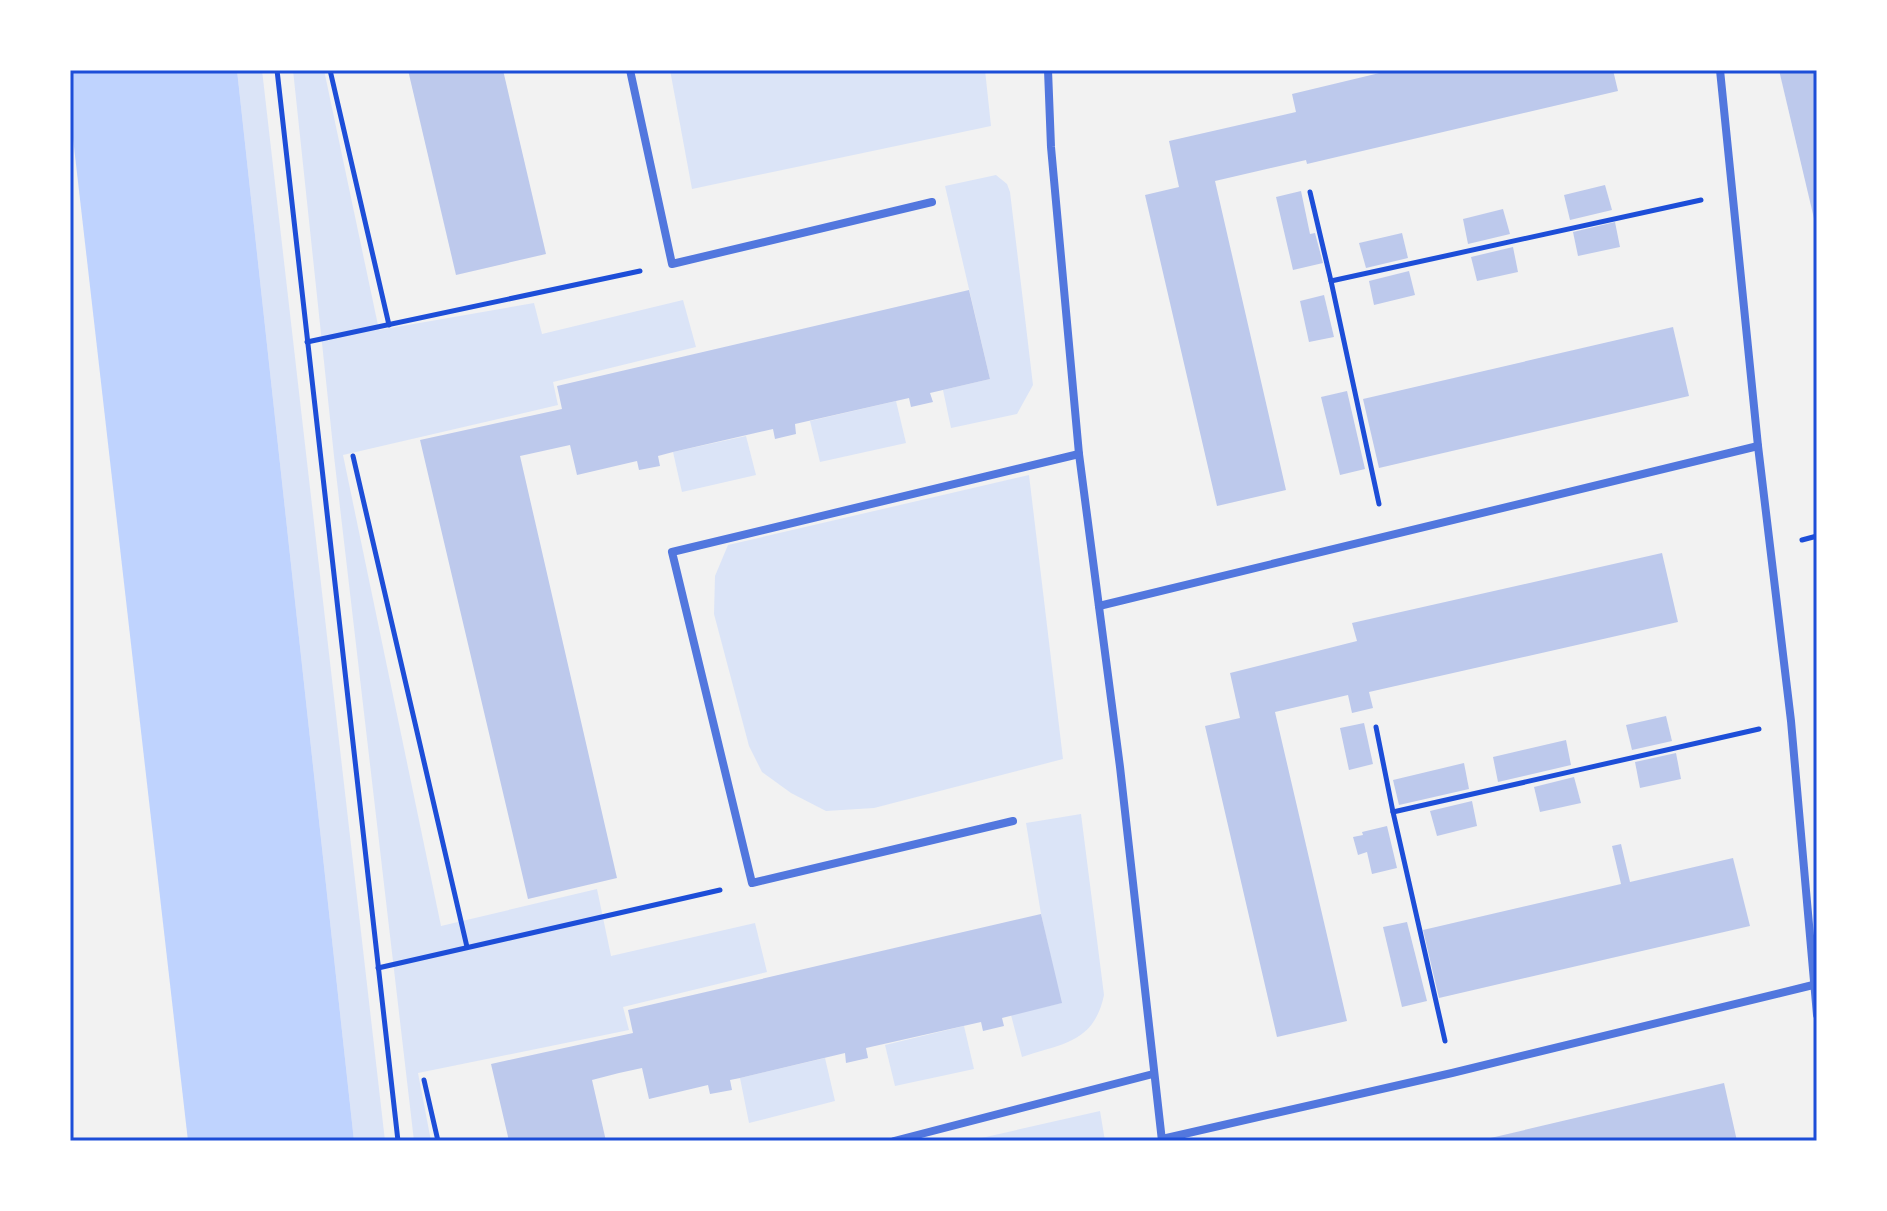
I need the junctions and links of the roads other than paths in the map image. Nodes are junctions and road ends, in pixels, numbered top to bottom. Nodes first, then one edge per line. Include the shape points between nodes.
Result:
1 (630, 70) edge
2 (1048, 70) edge
3 (1720, 70) edge
4 (932, 202) dead end
5 (1758, 446) junction
6 (1079, 454) junction
7 (1099, 606) junction
8 (1013, 821) dead end
9 (1813, 985) junction
10 (1817, 1015) edge
11 (1153, 1074) junction
12 (1162, 1140) edge
13 (894, 1141) edge

1 - 4 street via 672,264
2 - 6 street
3 - 5 street
5 - 7 street
5 - 9 street via 1791,721
6 - 7 street
6 - 8 street via 672,552 752,883
7 - 11 street
9 - 10 street
9 - 12 street
11 - 12 street
11 - 13 street

